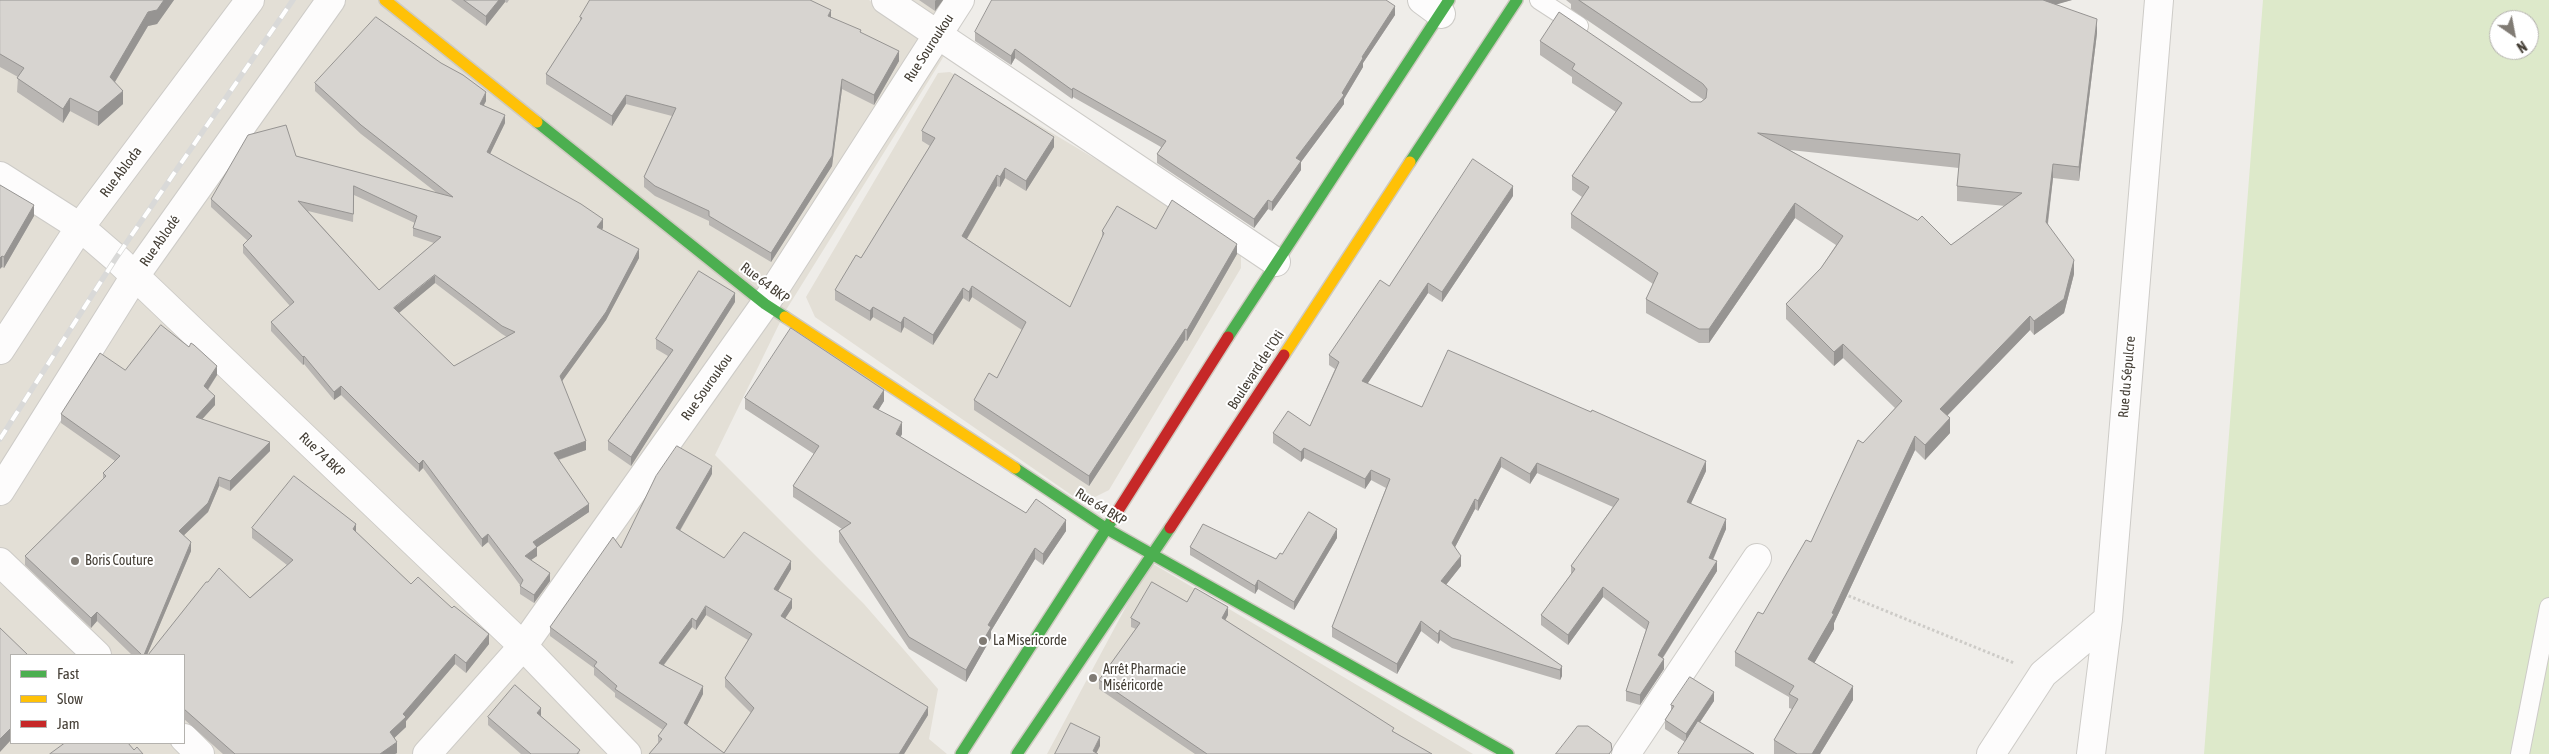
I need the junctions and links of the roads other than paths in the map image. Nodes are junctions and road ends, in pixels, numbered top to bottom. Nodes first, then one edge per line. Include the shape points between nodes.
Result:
1 (250, 0) edge
2 (331, 0) edge
3 (385, 0) edge
4 (886, 0) edge
5 (960, 0) edge
6 (1517, 0) edge
7 (1539, 0) edge
8 (2158, 0) edge
9 (1437, 5) edge
10 (1591, 34) edge
11 (937, 36) junction
12 (0, 176) edge
13 (80, 227) junction
14 (1276, 262) junction
15 (135, 276) junction
16 (765, 304) junction
17 (0, 350) edge
18 (0, 491) edge
19 (1107, 530) junction
20 (1152, 555) junction
21 (1757, 558) dead end
22 (0, 562) edge
23 (2549, 607) edge
24 (2108, 619) junction
25 (523, 646) junction
26 (96, 654) edge
27 (185, 739) edge
28 (200, 754) edge
29 (427, 754) edge
30 (627, 754) edge
31 (961, 754) edge
32 (1017, 754) edge
33 (1508, 754) edge
34 (1626, 754) edge
35 (1991, 754) edge
36 (2091, 754) edge
37 (2520, 754) edge

1 - 13 street, Rue Abloda
2 - 15 street, Rue Ablodé
3 - 16 main road, Rue 64 BKP
4 - 11 street
5 - 11 street, Rue Souroukou
6 - 20 main road, Boulevard de l'Oti
7 - 10 lane
8 - 24 street, Rue du Sépulcre
9 - 14 main road
11 - 14 street
11 - 16 street, Rue Souroukou
12 - 13 street, Rue 74 BKP
13 - 15 street, Rue 74 BKP
13 - 17 street, Rue Abloda
14 - 19 main road
15 - 18 street, Rue Ablodé
15 - 25 street, Rue 74 BKP
16 - 19 main road, Rue 64 BKP
16 - 25 street, Rue Souroukou
19 - 20 main road, Rue 64 BKP
19 - 31 main road
20 - 32 main road, Boulevard de l'Oti
20 - 33 main road, Rue 64 BKP
21 - 34 street
22 - 26 street
23 - 37 lane
24 - 35 street via 2043,674
24 - 36 street, Rue du Sépulcre
25 - 29 street, Rue Souroukou
25 - 30 street, Rue 74 BKP
27 - 28 street

